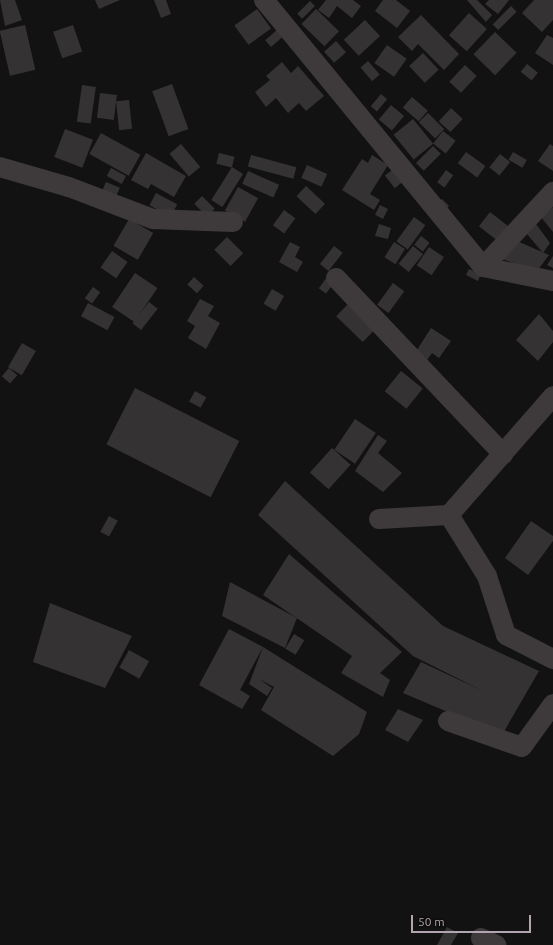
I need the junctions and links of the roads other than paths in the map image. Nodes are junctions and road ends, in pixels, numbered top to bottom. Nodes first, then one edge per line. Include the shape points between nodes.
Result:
1 (264, 0) edge
2 (0, 167) edge
3 (553, 192) edge
4 (233, 222) dead end
5 (483, 267) junction
6 (336, 278) dead end
7 (553, 281) edge
8 (553, 396) edge
9 (503, 454) junction
10 (449, 515) junction
11 (379, 519) dead end
12 (553, 659) edge
13 (553, 704) edge
14 (448, 721) dead end

1 - 5 street
2 - 4 street via 69,187 153,219
3 - 5 street
5 - 7 street
6 - 9 street
8 - 9 street
9 - 10 street
10 - 11 street
10 - 12 street via 487,576 506,635
13 - 14 street via 522,746

